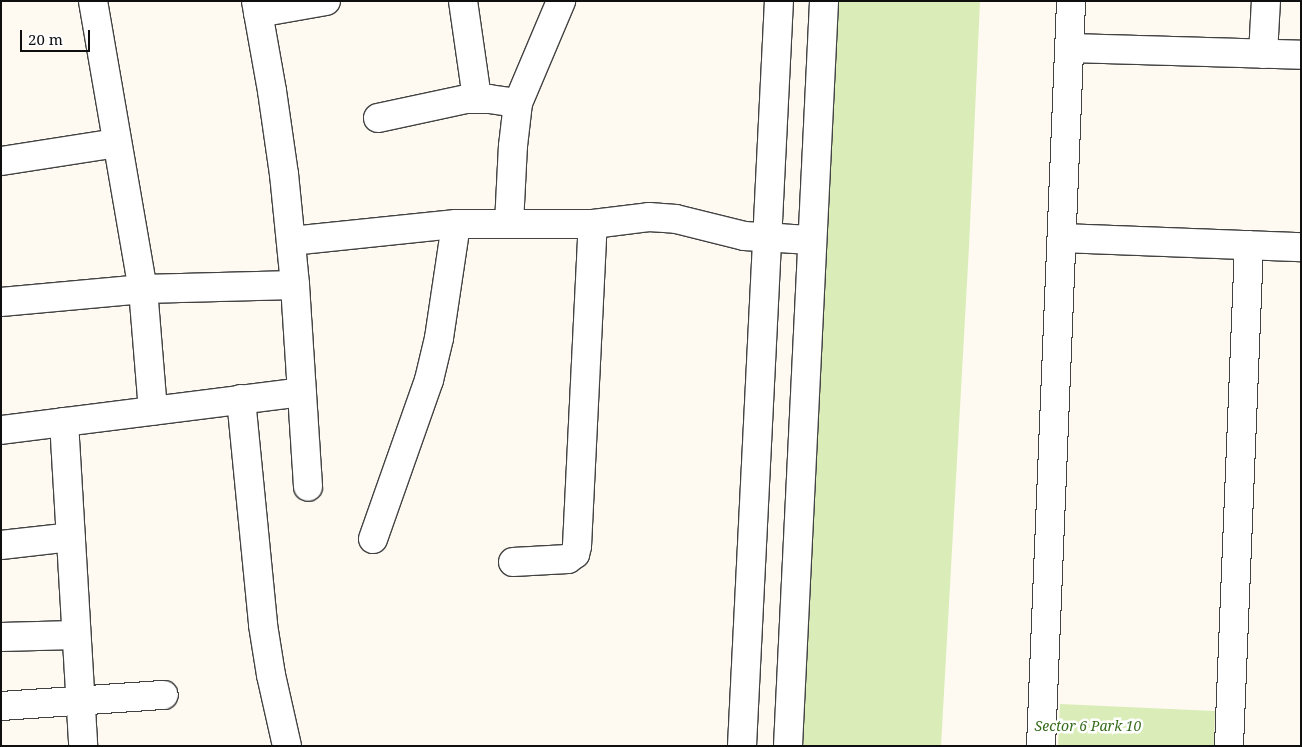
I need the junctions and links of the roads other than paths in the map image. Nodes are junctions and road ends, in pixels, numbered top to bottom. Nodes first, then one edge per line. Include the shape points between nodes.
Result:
1 (93, 1) edge
2 (326, 1) edge
3 (463, 1) edge
4 (561, 1) edge
5 (779, 1) edge
6 (824, 1) edge
7 (1071, 1) edge
8 (1266, 1) edge
9 (257, 7) edge
10 (1070, 48) junction
11 (1263, 54) junction
12 (1301, 55) edge
13 (477, 98) junction
14 (518, 103) junction
15 (378, 118) dead end
16 (117, 143) junction
17 (1, 162) edge
18 (456, 224) junction
19 (508, 224) junction
20 (593, 224) junction
21 (768, 238) junction
22 (1062, 238) junction
23 (811, 240) junction
24 (291, 241) junction
25 (1249, 245) junction
26 (1301, 247) edge
27 (295, 285) junction
28 (143, 289) junction
29 (1, 302) edge
30 (302, 392) junction
31 (241, 399) junction
32 (153, 411) junction
33 (64, 422) junction
34 (1, 430) edge
35 (308, 487) dead end
36 (71, 537) junction
37 (373, 539) dead end
38 (1, 545) edge
39 (513, 562) dead end
40 (75, 635) junction
41 (1, 637) edge
42 (164, 694) dead end
43 (79, 702) junction
44 (1, 706) edge
45 (83, 746) edge
46 (287, 746) edge
47 (742, 746) edge
48 (788, 746) edge
49 (1041, 746) edge
50 (1229, 746) edge

1 - 16 street
2 - 9 street
3 - 13 street
4 - 14 street
5 - 21 street
6 - 23 street
7 - 10 street
8 - 11 street
9 - 24 street via 275,110
10 - 11 street
10 - 22 street
11 - 12 street
13 - 14 street
13 - 15 street
14 - 19 street
16 - 17 street
16 - 28 street
18 - 19 street
18 - 24 street
18 - 37 street via 439,338 429,380
19 - 20 street
20 - 21 street via 664,217 721,232
20 - 39 street via 577,546 575,554 568,559
21 - 23 street
21 - 47 street
22 - 25 street
22 - 49 street
23 - 48 street
24 - 27 street
25 - 26 street
25 - 50 street
27 - 28 street
27 - 30 street
28 - 29 street
28 - 32 street
30 - 31 street
30 - 35 street
31 - 32 street
31 - 46 street via 263,625
32 - 33 street
33 - 34 street
33 - 36 street
36 - 38 street
36 - 40 street
40 - 41 street
40 - 43 street
42 - 43 street
43 - 44 street
43 - 45 street

